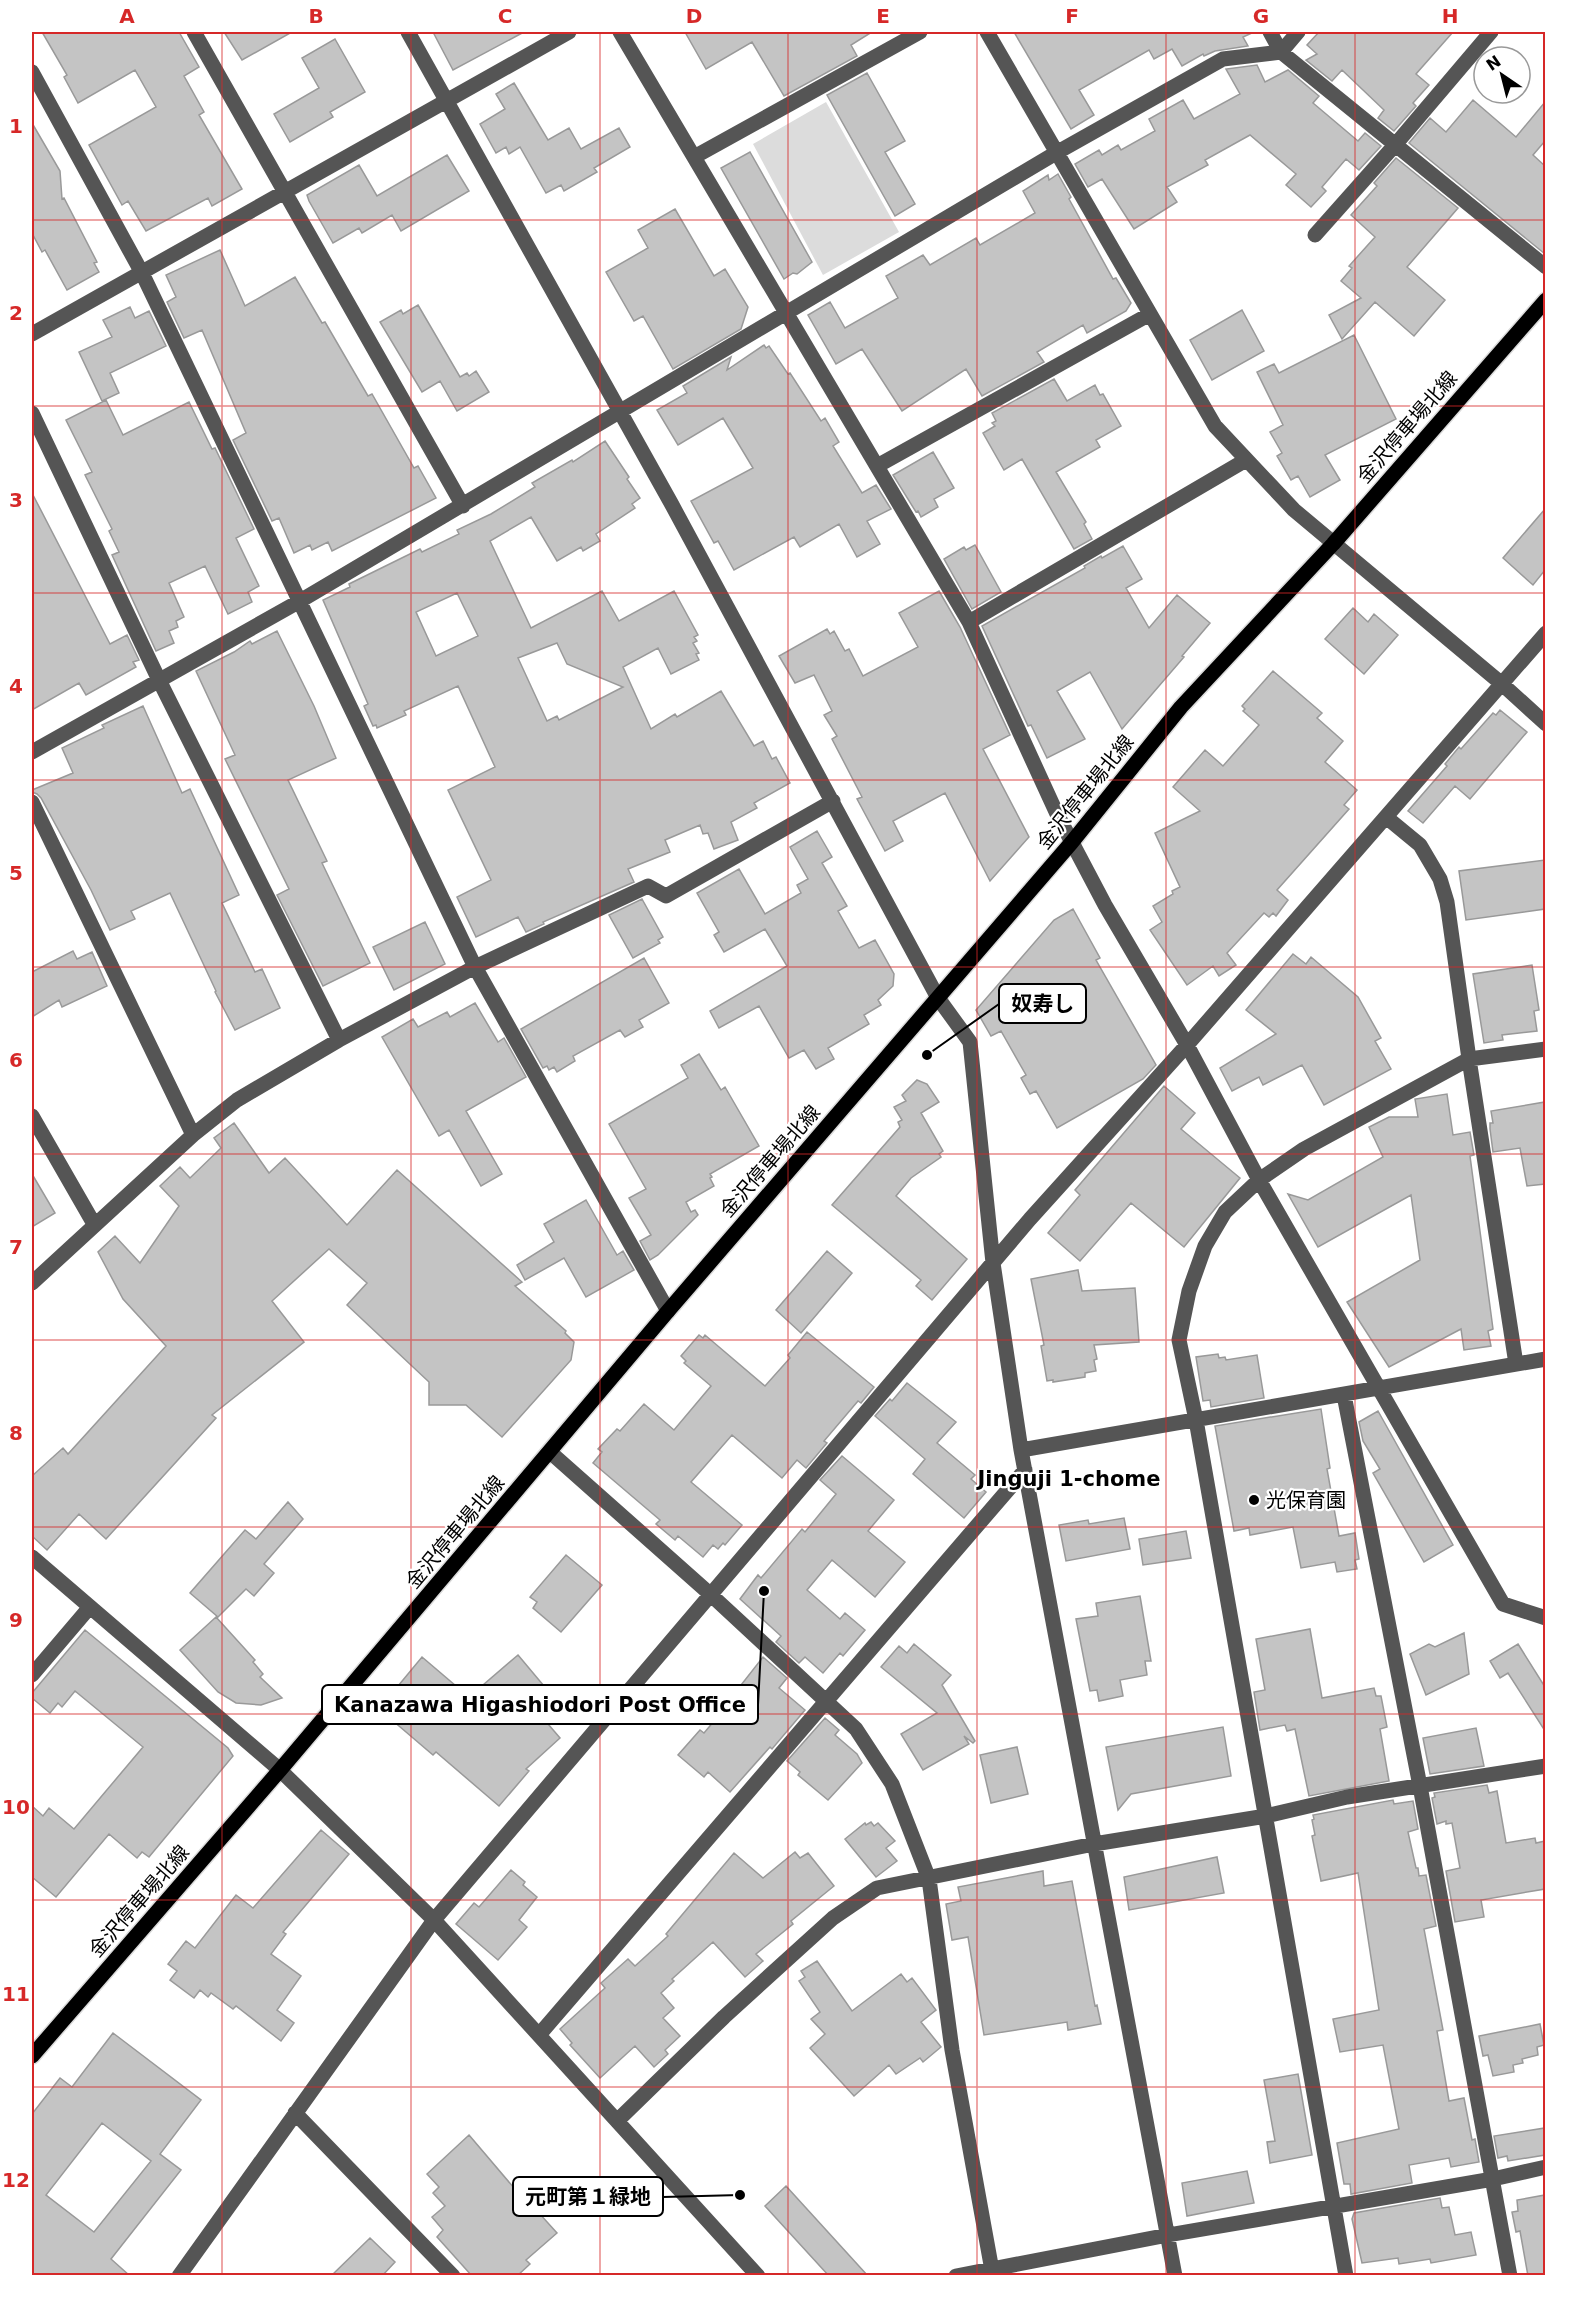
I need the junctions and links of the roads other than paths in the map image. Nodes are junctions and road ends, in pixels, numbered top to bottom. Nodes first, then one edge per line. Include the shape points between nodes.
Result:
1 (194, 32) edge
2 (408, 32) edge
3 (569, 32) edge
4 (620, 32) edge
5 (920, 32) edge
6 (987, 32) edge
7 (1270, 32) edge
8 (1298, 32) edge
9 (1491, 32) edge
10 (1281, 52) junction
11 (32, 72) edge
12 (447, 100) junction
13 (1395, 145) junction
14 (1056, 153) junction
15 (694, 157) junction
16 (284, 192) junction
17 (1315, 235) dead end
18 (1545, 267) edge
19 (142, 273) junction
20 (1545, 300) edge
21 (786, 313) junction
22 (1150, 314) junction
23 (32, 334) edge
24 (621, 412) junction
25 (32, 413) edge
26 (1246, 460) junction
27 (877, 466) junction
28 (463, 506) junction
29 (1333, 544) junction
30 (300, 601) junction
31 (969, 622) junction
32 (1545, 633) edge
33 (159, 680) junction
34 (1502, 684) junction
35 (1545, 724) edge
36 (32, 752) edge
37 (833, 801) junction
38 (32, 802) edge
39 (1386, 817) junction
40 (1072, 842) junction
41 (475, 967) junction
42 (938, 998) junction
43 (339, 1040) junction
44 (1187, 1045) junction
45 (1545, 1050) edge
46 (1468, 1059) junction
47 (32, 1116) edge
48 (193, 1135) junction
49 (1259, 1180) junction
50 (94, 1224) junction
51 (993, 1263) junction
52 (32, 1283) edge
53 (668, 1311) junction
54 (1545, 1359) edge
55 (1516, 1364) junction
56 (1380, 1388) junction
57 (1344, 1395) junction
58 (1196, 1420) junction
59 (1021, 1450) junction
60 (550, 1452) junction
61 (1025, 1470) junction
62 (32, 1557) edge
63 (710, 1594) junction
64 (89, 1608) junction
65 (1545, 1618) edge
66 (32, 1675) edge
67 (826, 1702) junction
68 (1545, 1766) edge
69 (280, 1770) junction
70 (1420, 1786) junction
71 (1266, 1816) junction
72 (1094, 1844) junction
73 (929, 1878) junction
74 (434, 1920) junction
75 (539, 2036) junction
76 (32, 2056) edge
77 (295, 2112) junction
78 (617, 2121) junction
79 (1545, 2167) edge
80 (1493, 2179) junction
81 (1332, 2207) junction
82 (1168, 2235) junction
83 (992, 2272) edge
84 (179, 2276) edge
85 (453, 2276) edge
86 (758, 2276) edge
87 (957, 2276) edge
88 (1174, 2276) edge
89 (1346, 2276) edge
90 (1510, 2276) edge

1 - 16 street
2 - 12 street
3 - 12 street
4 - 15 street
5 - 15 street
6 - 14 street
7 - 10 street
8 - 10 street
9 - 13 street
10 - 13 street
10 - 14 street via 1223,59
11 - 19 street
12 - 16 street
12 - 24 street
13 - 17 street
13 - 18 street
14 - 21 street
14 - 22 street
15 - 21 street
16 - 19 street
16 - 28 street
19 - 23 street
19 - 30 street
20 - 29 main road, 金沢停車場北線
21 - 24 street
21 - 27 street
22 - 26 street via 1215,426
22 - 27 street
24 - 28 street
24 - 37 street
25 - 33 street
26 - 29 street
26 - 31 street
27 - 31 street
28 - 30 street
29 - 34 street
29 - 40 main road, 金沢停車場北線 via 1181,707
30 - 33 street
30 - 41 street
31 - 40 street
32 - 34 street
33 - 36 street
33 - 43 street
34 - 35 street
34 - 39 street
37 - 41 street via 666,896 648,886
37 - 42 street
38 - 48 street
39 - 44 street
39 - 46 street via 1420,845 1440,879 1447,902
40 - 42 main road, 金沢停車場北線
40 - 44 street
41 - 43 street
41 - 53 street
42 - 51 street via 970,1042
42 - 53 main road, 金沢停車場北線
43 - 48 street via 237,1100
44 - 49 street
44 - 51 street
45 - 46 street
46 - 49 street via 1304,1149
46 - 55 street
47 - 50 street
48 - 50 street
49 - 56 street
49 - 58 street via 1225,1212 1205,1246 1189,1291 1179,1340
50 - 52 street
51 - 59 street
51 - 63 street
53 - 60 main road, 金沢停車場北線
54 - 55 street
55 - 56 street
56 - 57 street
56 - 65 street via 1503,1604
57 - 58 street
57 - 70 street
58 - 59 street
58 - 71 street
59 - 61 street
60 - 63 street
60 - 69 main road, 金沢停車場北線
61 - 67 street
61 - 72 street
62 - 64 street
63 - 67 street
63 - 74 street
64 - 66 street
64 - 69 street
67 - 73 street via 856,1730 892,1784
67 - 75 street
68 - 70 street
69 - 74 street
69 - 76 main road, 金沢停車場北線
70 - 71 street via 1347,1797
70 - 80 street
71 - 72 street
71 - 81 street
72 - 73 street
72 - 82 street
73 - 78 street via 877,1888 833,1918
73 - 83 street via 952,2050
74 - 75 street
74 - 77 street
75 - 78 street
77 - 84 street
77 - 85 street
78 - 86 street
79 - 80 street
80 - 81 street
80 - 90 street
81 - 82 street
81 - 89 street
82 - 83 street
82 - 88 street
83 - 87 street

